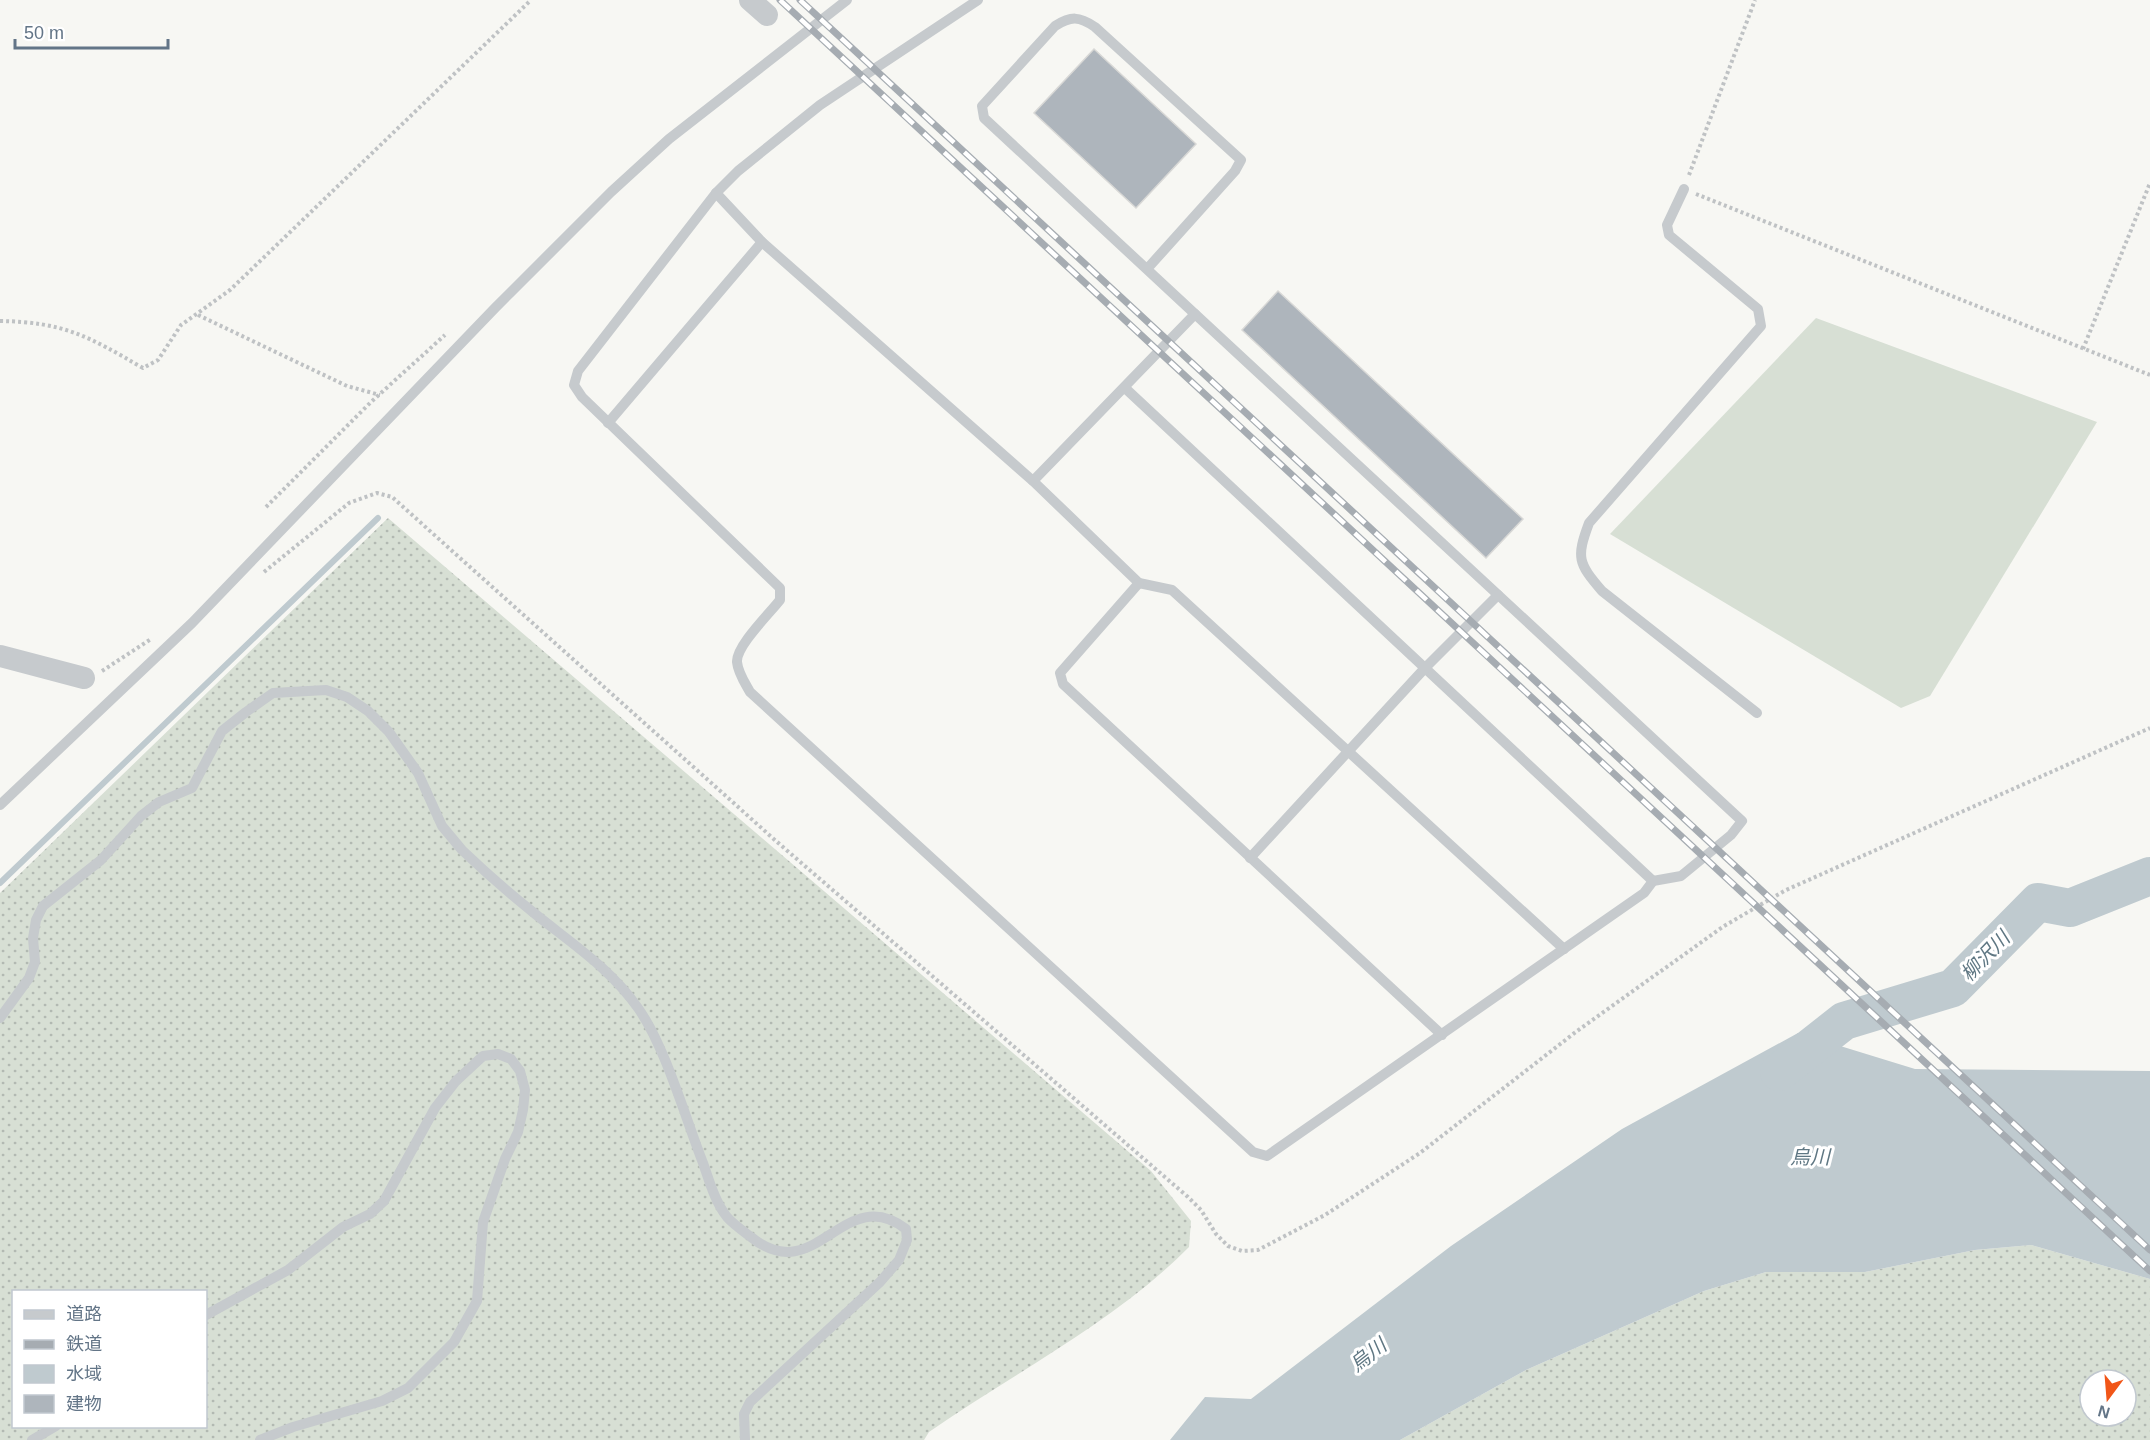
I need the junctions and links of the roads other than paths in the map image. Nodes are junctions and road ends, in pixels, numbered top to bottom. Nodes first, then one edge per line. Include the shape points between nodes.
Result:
1 (750, 0) edge
2 (847, 0) edge
3 (978, 0) edge
4 (767, 15) dead end
5 (1684, 189) road end
6 (716, 193) junction
7 (762, 242) junction
8 (1147, 269) junction
9 (1196, 314) junction
10 (1125, 388) junction
11 (608, 423) junction
12 (1033, 481) junction
13 (1139, 583) junction
14 (1498, 595) junction
15 (0, 657) edge
16 (1425, 668) junction
17 (84, 678) road end
18 (1757, 713) dead end
19 (1349, 752) junction
20 (0, 804) edge
21 (1250, 858) junction
22 (1653, 880) junction
23 (1564, 949) junction
24 (0, 1018) edge
25 (1442, 1035) junction
26 (207, 1314) edge
27 (53, 1428) edge
28 (32, 1440) edge
29 (260, 1440) edge
30 (745, 1440) edge

1 - 4 street
2 - 20 lane via 669,139 611,192 192,623
3 - 6 lane via 820,105
5 - 18 lane via 1667,225 1669,235 1758,309 1761,327 1589,523 1581,544 1583,569 1602,591
6 - 7 lane
6 - 11 lane via 578,371 574,385
7 - 11 lane
7 - 12 lane
8 - 8 lane via 1241,160 1095,27 1070,17 1054,26 982,106 984,118
8 - 9 lane
9 - 10 lane
9 - 14 lane
10 - 12 lane
10 - 16 lane
11 - 25 lane via 780,588 780,600 740,649 740,675 750,692 1253,1152 1267,1156 1280,1149
12 - 13 lane
13 - 19 lane via 1172,590
13 - 21 lane via 1060,673 1063,684
14 - 16 lane
14 - 22 lane via 1742,821 1731,835 1681,876
15 - 17 street
16 - 19 lane
16 - 22 lane
19 - 21 lane
19 - 23 lane
21 - 25 lane
22 - 23 lane via 1644,893
23 - 25 lane
24 - 30 lane via 29,978 35,962 36,920 43,906 101,860 141,816 159,802 192,788 222,731 273,693 326,690 346,697 368,711 406,754 442,826 462,850 604,968 638,1008 654,1038 726,1216 766,1249 785,1252 813,1247 860,1217 877,1214 893,1218 906,1228 907,1240 899,1260 880,1282 750,1402 744,1414
26 - 29 lane via 288,1270 343,1227 370,1214 384,1201 435,1108 456,1081 483,1056 498,1054 511,1059 520,1071 525,1090 523,1110 483,1222 477,1301 454,1342 408,1388 382,1401
27 - 28 lane

